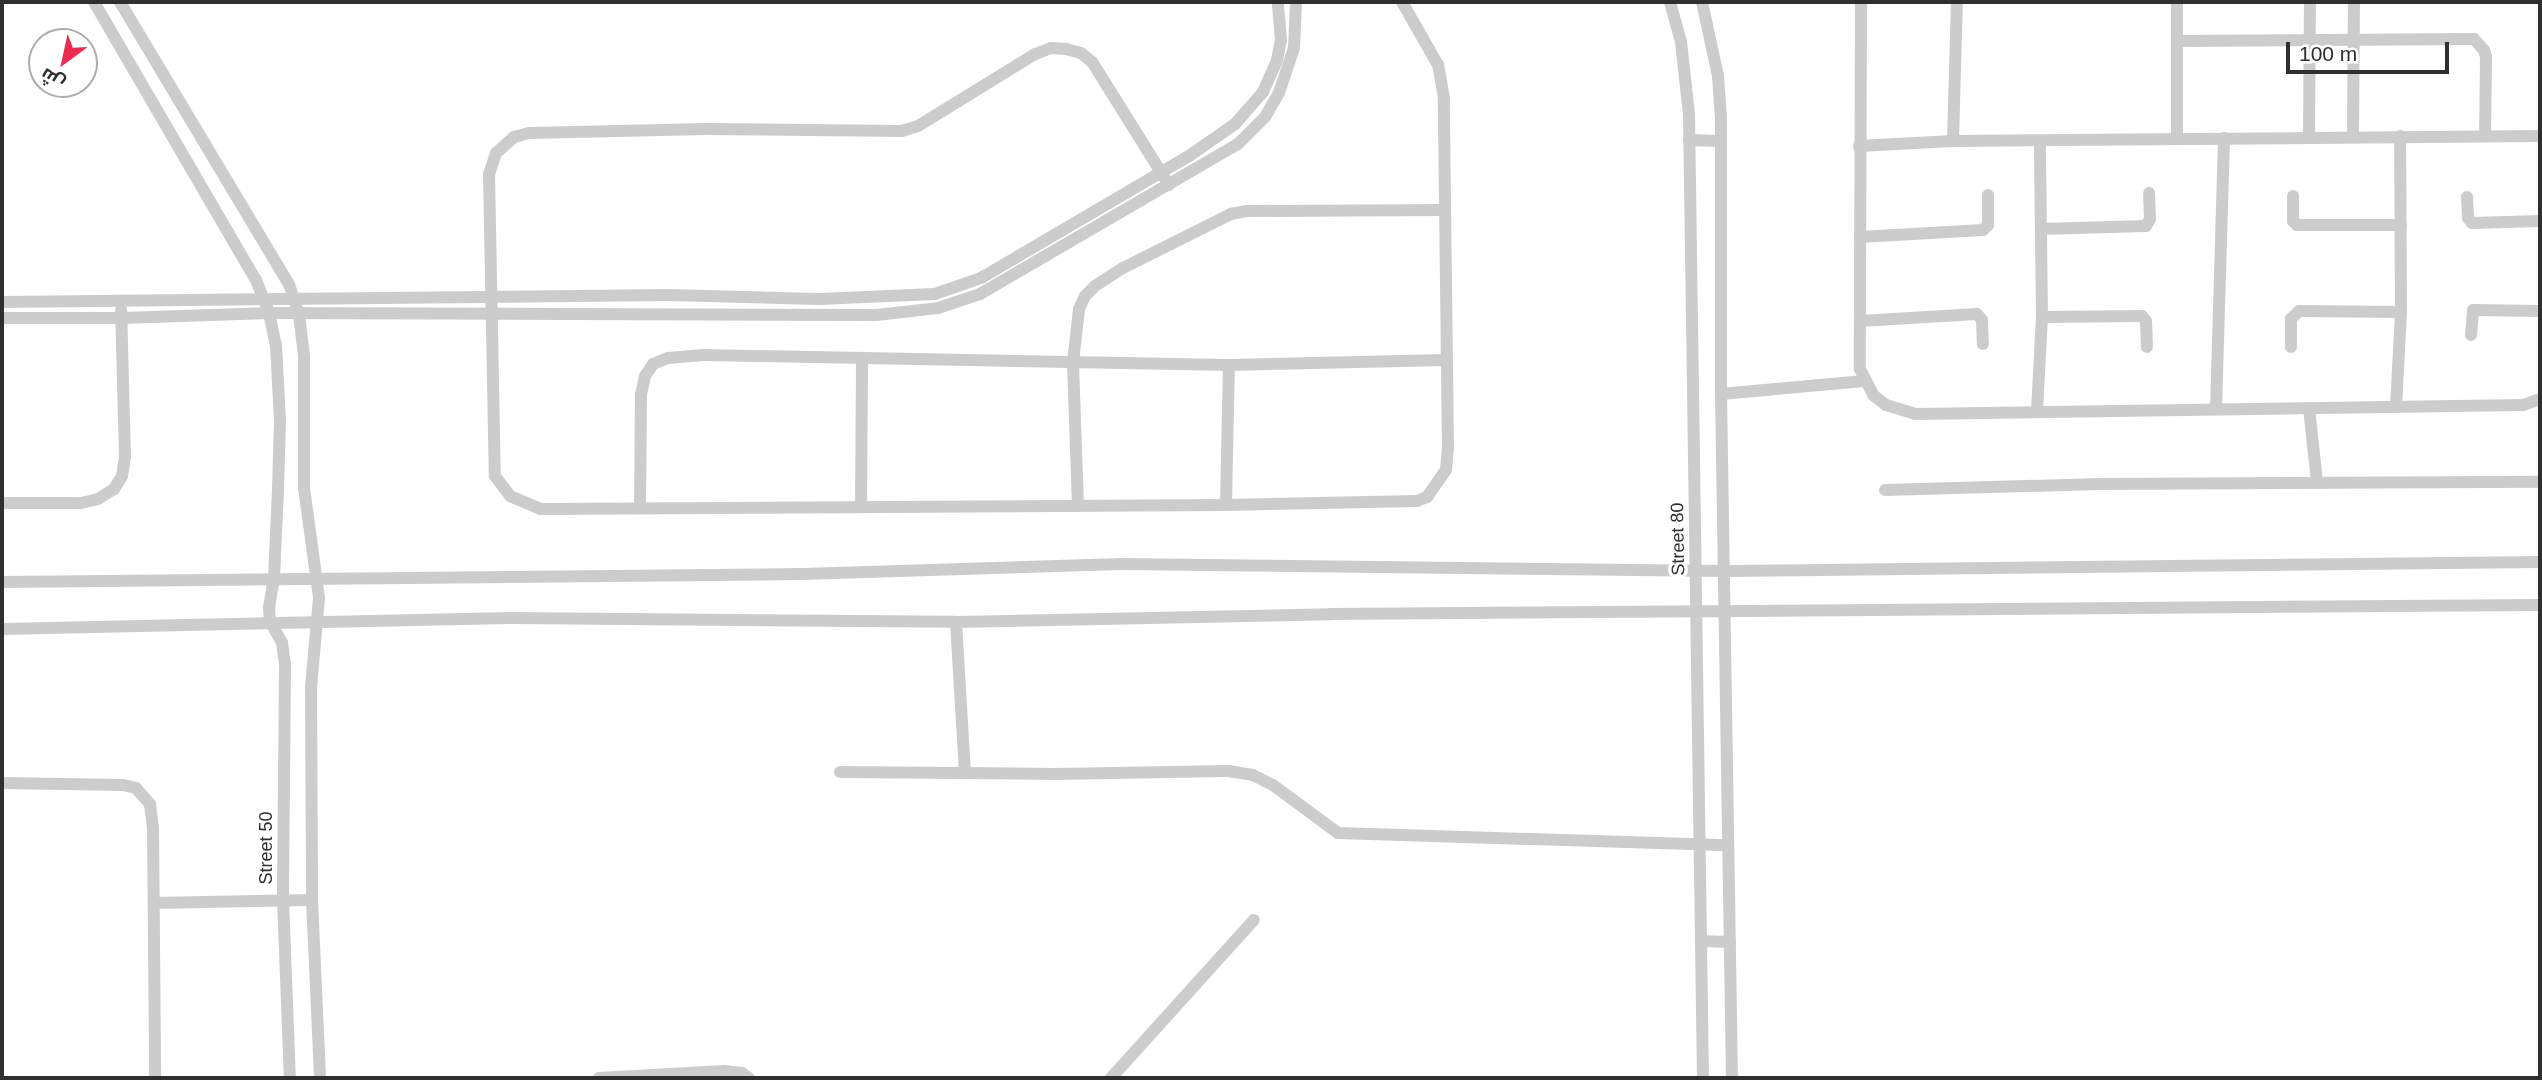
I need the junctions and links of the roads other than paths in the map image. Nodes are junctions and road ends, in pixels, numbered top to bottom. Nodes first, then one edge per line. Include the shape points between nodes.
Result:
1 (94, 2) edge
2 (120, 2) edge
3 (1278, 2) edge
4 (1296, 2) edge
5 (1402, 2) edge
6 (1670, 2) edge
7 (1702, 2) edge
8 (1861, 2) edge
9 (1957, 2) edge
10 (2177, 2) edge
11 (2310, 2) edge
12 (2354, 2) edge
13 (2354, 39) junction
14 (2310, 40) junction
15 (2178, 41) junction
16 (2485, 135) junction
17 (2400, 136) junction
18 (2540, 136) edge
19 (2309, 137) junction
20 (2353, 137) junction
21 (2224, 138) junction
22 (2177, 139) junction
23 (1689, 140) junction
24 (1721, 141) junction
25 (1953, 142) junction
26 (2040, 142) junction
27 (1859, 146) junction
28 (1161, 173) junction
29 (1169, 185) junction
30 (2149, 193) dead end
31 (1988, 195) dead end
32 (2293, 196) dead end
33 (2467, 197) dead end
34 (1444, 210) junction
35 (2540, 221) edge
36 (2400, 225) junction
37 (2041, 229) junction
38 (1860, 237) junction
39 (295, 298) junction
40 (490, 298) junction
41 (265, 300) junction
42 (2, 302) edge
43 (121, 302) junction
44 (2540, 311) edge
45 (2402, 312) junction
46 (269, 313) junction
47 (299, 314) junction
48 (490, 315) junction
49 (2042, 317) junction
50 (2, 318) edge
51 (122, 318) junction
52 (1860, 321) junction
53 (2471, 335) dead end
54 (1983, 344) dead end
55 (2291, 346) dead end
56 (2147, 347) dead end
57 (1446, 359) junction
58 (862, 360) junction
59 (1073, 362) junction
60 (1229, 366) junction
61 (1864, 382) junction
62 (1721, 394) junction
63 (2540, 399) edge
64 (2396, 407) junction
65 (2309, 408) junction
66 (2216, 409) junction
67 (2037, 411) junction
68 (2317, 482) junction
69 (2540, 482) edge
70 (1885, 490) dead end
71 (2, 503) edge
72 (1226, 505) junction
73 (1078, 506) junction
74 (861, 507) junction
75 (640, 508) junction
76 (2540, 562) edge
77 (1696, 569) junction
78 (1725, 571) junction
79 (274, 577) junction
80 (316, 578) junction
81 (2, 582) edge
82 (2540, 605) edge
83 (1697, 612) junction
84 (1725, 612) junction
85 (270, 621) junction
86 (957, 622) junction
87 (319, 624) junction
88 (2, 629) edge
89 (840, 772) dead end
90 (965, 772) junction
91 (2, 783) edge
92 (1699, 844) junction
93 (1728, 845) junction
94 (284, 899) junction
95 (312, 900) junction
96 (154, 903) junction
97 (1254, 920) dead end
98 (1701, 940) junction
99 (1731, 942) junction
100 (1113, 1077) edge
101 (155, 1078) edge
102 (290, 1078) edge
103 (320, 1078) edge
104 (598, 1078) edge
105 (749, 1078) edge
106 (1703, 1078) edge
107 (1732, 1078) edge

1 - 41 street
2 - 39 street
3 - 28 street via 1281,40 1263,92 1235,124
4 - 29 street via 1294,48 1279,93 1265,117 1238,144
5 - 34 street via 1430,48 1443,81
6 - 23 street, Street 80 via 1687,78
7 - 24 street via 1718,76
8 - 27 street
9 - 25 street
10 - 15 street
11 - 14 street
12 - 13 street
13 - 14 street
13 - 16 street via 2466,37 2480,44 2487,65
13 - 20 street
14 - 15 street
14 - 19 street
15 - 22 street
16 - 17 street
16 - 18 street
17 - 20 street
17 - 36 street
19 - 20 street
19 - 21 street
21 - 22 street
21 - 66 street
22 - 26 street
23 - 24 street
23 - 77 street, Street 80
24 - 62 street
25 - 26 street
25 - 27 street
26 - 37 street
27 - 38 street
28 - 29 street
28 - 40 street via 981,278 935,294 831,299 669,295
28 - 40 street via 1092,62 1081,53 1051,48 902,131 529,133 504,144 491,163
29 - 48 street via 980,295 938,308 876,315
30 - 37 street via 2146,226
31 - 38 street via 1988,225 1983,230
32 - 36 street via 2297,225
33 - 35 street via 2472,223
34 - 57 street
34 - 59 street via 1247,211 1217,219 1095,286 1079,309
36 - 45 street
37 - 49 street
38 - 52 street
39 - 40 street
39 - 41 street
39 - 47 street
40 - 48 street
41 - 43 street
41 - 46 street
42 - 43 street
43 - 51 street
44 - 53 street via 2473,310
45 - 55 street via 2299,311 2291,319
45 - 64 street
46 - 47 street
46 - 51 street
46 - 79 street via 276,345 280,422
47 - 48 street
47 - 80 street via 304,356 304,488
48 - 75 street via 495,476 500,486 510,496 540,509
49 - 56 street via 2141,316 2146,321
49 - 67 street
50 - 51 street
51 - 71 street via 125,458 114,489 82,503
52 - 54 street via 1977,314 1982,320
52 - 61 street
57 - 60 street
57 - 72 street via 1446,470 1427,497 1417,501
58 - 59 street
58 - 74 street
58 - 75 street via 704,355 653,364 640,394
59 - 60 street
59 - 73 street
60 - 72 street
61 - 62 street
61 - 67 street via 1873,395 1900,411
62 - 78 street
63 - 64 street via 2523,405
64 - 65 street
65 - 66 street
65 - 68 street
66 - 67 street
68 - 69 street
68 - 70 street
72 - 73 street
73 - 74 street
74 - 75 street
76 - 78 street
77 - 78 street
77 - 80 street via 1121,564 802,574
77 - 83 street, Street 80
78 - 84 street
79 - 80 street
79 - 81 street
79 - 85 street
80 - 87 street
82 - 84 street
83 - 84 street
83 - 86 street
83 - 92 street, Street 80
84 - 93 street
85 - 87 street
85 - 88 street
85 - 94 street, Street 50 via 282,643 285,665
86 - 87 street via 512,618
86 - 90 street
87 - 95 street via 310,688
89 - 90 street
90 - 92 street via 1228,771 1273,785 1338,833
91 - 96 street via 136,788 150,804
92 - 93 street
92 - 98 street, Street 80
93 - 99 street
94 - 95 street
94 - 96 street
94 - 102 street, Street 50
95 - 103 street
96 - 101 street
97 - 100 street
98 - 99 street
98 - 106 street, Street 80
99 - 107 street
104 - 105 street via 724,1071

